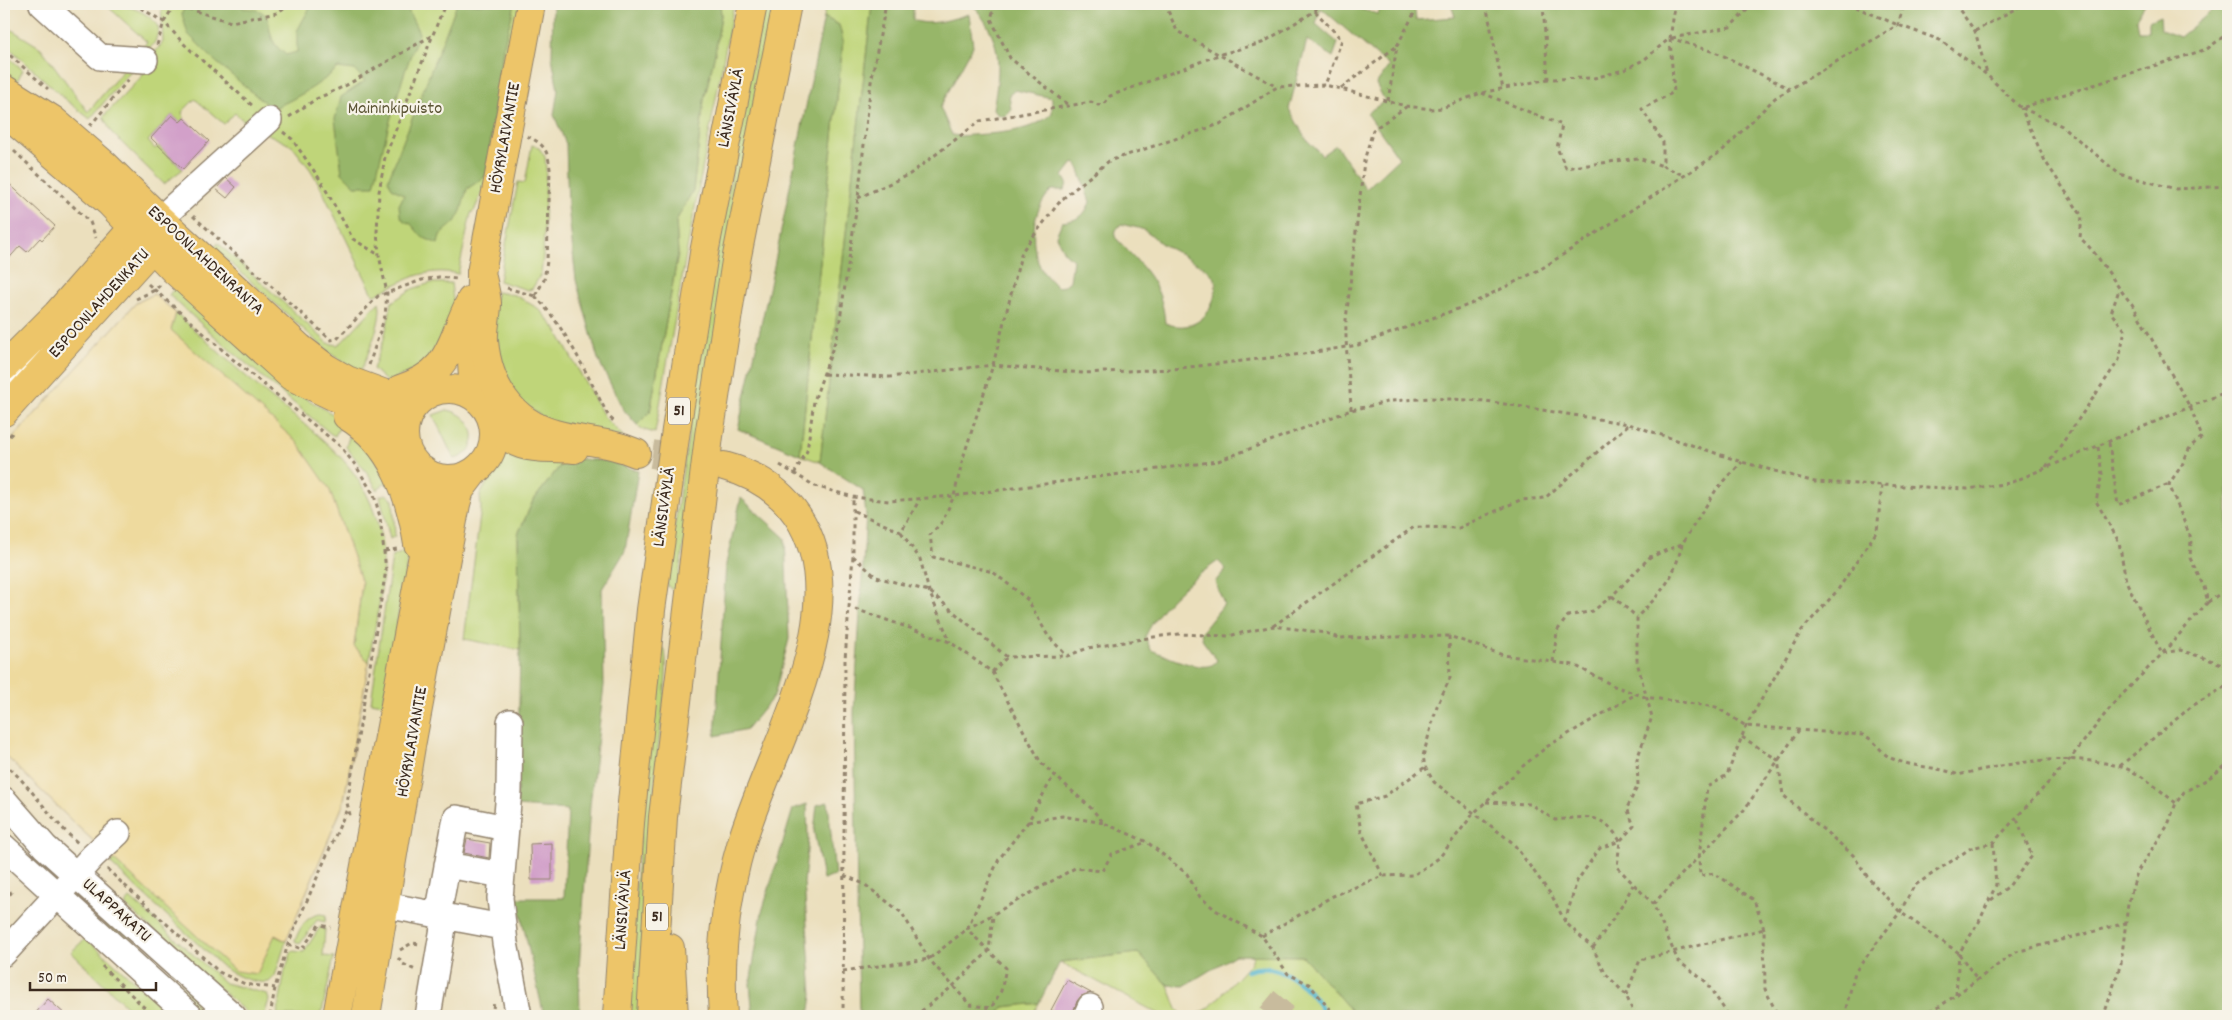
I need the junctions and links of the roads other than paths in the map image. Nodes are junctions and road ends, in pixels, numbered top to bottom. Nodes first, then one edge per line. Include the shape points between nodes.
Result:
1 (42, 4) edge
2 (531, 4) edge
3 (753, 4) edge
4 (786, 4) edge
5 (145, 60) dead end
6 (4, 89) edge
7 (4, 112) edge
8 (276, 121) road end
9 (160, 219) junction
10 (133, 228) junction
11 (152, 248) junction
12 (470, 284) junction
13 (68, 321) junction
14 (15, 365) edge
15 (291, 376) junction
16 (374, 382) junction
17 (4, 387) edge
18 (427, 395) junction
19 (4, 412) edge
20 (488, 413) junction
21 (405, 444) junction
22 (724, 466) tunnel mouth
23 (424, 471) junction
24 (473, 473) junction
25 (422, 567) junction
26 (510, 722) dead end
27 (6, 804) edge
28 (664, 817) junction
29 (506, 828) junction
30 (118, 833) dead end
31 (4, 847) edge
32 (447, 866) junction
33 (76, 875) junction
34 (502, 876) junction
35 (57, 895) junction
36 (372, 903) junction
37 (442, 915) junction
38 (502, 926) junction
39 (4, 953) edge
40 (190, 1016) edge
41 (233, 1016) edge
42 (336, 1016) edge
43 (366, 1016) edge
44 (428, 1016) edge
45 (519, 1016) edge
46 (618, 1016) edge
47 (651, 1016) edge
48 (674, 1016) edge
49 (722, 1016) edge

1 - 5 street via 100,56
2 - 12 main road, HÖYRYLAIVANTIE
3 - 46 main road, LÄNSIVÄYLÄ / 51 via 704,253 651,610 630,823
4 - 28 main road, LÄNSIVÄYLÄ / 51 via 736,261 712,416
6 - 9 main road, ESPOONLAHDENRANTA via 53,120
7 - 10 main road, ESPOONLAHDENRANTA via 98,192
8 - 9 street
9 - 10 main road, ESPOONLAHDENKATU
9 - 11 main road, ESPOONLAHDENKATU
9 - 16 main road, ESPOONLAHDENRANTA via 326,368 347,380
10 - 11 main road, ESPOONLAHDENRANTA
10 - 13 main road, ESPOONLAHDENKATU
11 - 13 main road, ESPOONLAHDENKATU
11 - 15 main road, ESPOONLAHDENRANTA
12 - 16 main road via 448,355 442,364 419,382
12 - 18 main road, HÖYRYLAIVANTIE via 460,350 447,377
12 - 20 main road, HÖYRYLAIVANTIE via 480,301 472,353 472,379
12 - 20 main road via 487,302 483,339 492,378 520,418 555,434 619,445 644,454 532,448 511,440
13 - 14 main road, ESPOONLAHDENKATU
13 - 19 main road, ESPOONLAHDENKATU
14 - 17 street
15 - 21 main road, ESPOONLAHDENRANTA via 378,418 394,429
15 - 25 main road, HÖYRYLAIVANTIE via 312,394 359,422 382,446 397,470 409,500
16 - 18 main road, ESPOONLAHDENRANTA via 402,400
18 - 20 main road via 442,389 458,390 473,396
18 - 21 main road via 413,407 407,418
20 - 24 main road via 494,438 491,451 484,464
21 - 23 main road via 416,464
22 - 49 main road via 766,483 792,508 815,553 820,602 796,698 732,877 721,962
23 - 24 main road via 448,479
23 - 25 main road, HÖYRYLAIVANTIE via 432,491
24 - 36 main road, HÖYRYLAIVANTIE via 460,490 456,504
25 - 36 main road, HÖYRYLAIVANTIE
26 - 29 street
27 - 33 street, ULAPPAKATU
28 - 47 main road, LÄNSIVÄYLÄ / 51
28 - 48 main road
29 - 32 street via 456,818
29 - 34 street
30 - 33 street
31 - 35 street, ULAPPAKATU
32 - 34 street
32 - 37 street
33 - 35 street
33 - 41 street, ULAPPAKATU
34 - 38 street
35 - 39 street
35 - 40 street, ULAPPAKATU
36 - 37 street
36 - 42 main road, HÖYRYLAIVANTIE
36 - 43 main road, HÖYRYLAIVANTIE
37 - 38 street
37 - 44 street
38 - 45 street

